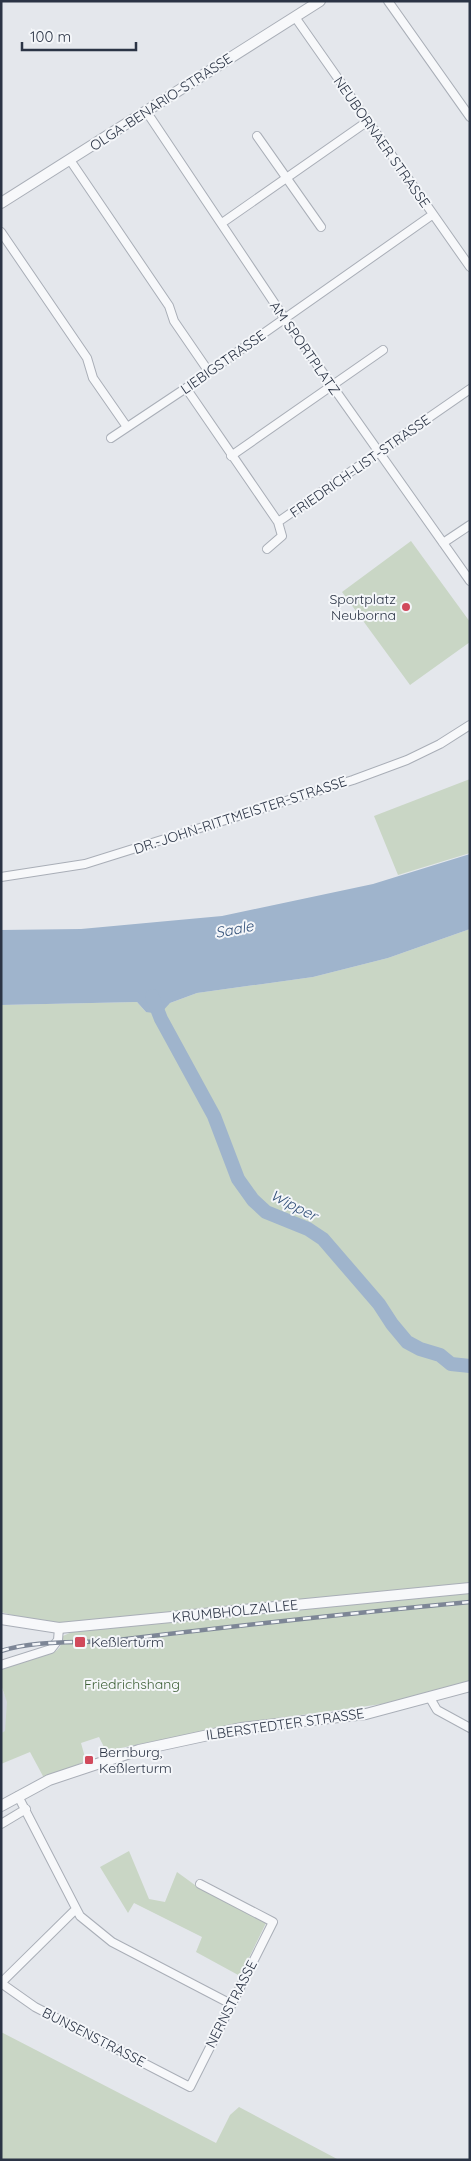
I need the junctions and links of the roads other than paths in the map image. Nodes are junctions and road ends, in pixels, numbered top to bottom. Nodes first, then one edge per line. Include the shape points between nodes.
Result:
1 (320, 1) edge
2 (388, 1) edge
3 (295, 17) junction
4 (146, 111) junction
5 (470, 117) edge
6 (368, 121) junction
7 (257, 136) dead end
8 (70, 160) junction
9 (286, 177) junction
10 (1, 203) edge
11 (432, 214) junction
12 (222, 224) junction
13 (321, 227) dead end
14 (1, 232) edge
15 (470, 250) edge
16 (462, 256) junction
17 (470, 267) edge
18 (285, 319) junction
19 (384, 350) dead end
20 (209, 372) junction
21 (332, 386) junction
22 (186, 388) junction
23 (470, 389) edge
24 (127, 427) junction
25 (111, 438) dead end
26 (379, 453) junction
27 (232, 456) junction
28 (278, 522) junction
29 (470, 525) edge
30 (443, 543) junction
31 (267, 549) dead end
32 (470, 581) edge
33 (470, 724) edge
34 (1, 877) edge
35 (470, 1588) edge
36 (1, 1619) edge
37 (59, 1628) junction
38 (1, 1665) edge
39 (470, 1686) edge
40 (430, 1698) junction
41 (470, 1728) edge
42 (18, 1796) junction
43 (1, 1806) edge
44 (26, 1809) junction
45 (1, 1824) edge
46 (200, 1884) dead end
47 (76, 1909) junction
48 (1, 1983) edge
49 (231, 2004) junction
50 (190, 2087) joint

1 - 3 street, OLGA-BENARIO-STRASSE
2 - 5 street
3 - 4 street, OLGA-BENARIO-STRASSE
3 - 6 street, NEUBORNAER STRASSE
4 - 8 street, OLGA-BENARIO-STRASSE
4 - 12 street, AM SPORTPLATZ
6 - 9 street
6 - 11 street, NEUBORNAER STRASSE
7 - 9 street
8 - 10 street, OLGA-BENARIO-STRASSE
8 - 20 street via 169,306 174,321
9 - 12 street
9 - 13 street
11 - 16 street, NEUBORNAER STRASSE
11 - 18 street, LIEBIGSTRASSE
12 - 18 street, AM SPORTPLATZ
14 - 24 street via 87,358 93,378
15 - 16 street
16 - 17 street, NEUBORNAER STRASSE
18 - 20 street, LIEBIGSTRASSE
18 - 21 street, AM SPORTPLATZ
19 - 21 street
20 - 22 street, LIEBIGSTRASSE
21 - 26 street, AM SPORTPLATZ
21 - 27 street
22 - 24 street, LIEBIGSTRASSE
22 - 27 street
23 - 26 street, FRIEDRICH-LIST-STRASSE
24 - 25 street, LIEBIGSTRASSE
26 - 28 street, FRIEDRICH-LIST-STRASSE
26 - 30 street, AM SPORTPLATZ
27 - 28 street
28 - 31 street, FRIEDRICH-LIST-STRASSE via 282,536
29 - 30 street
30 - 32 street, AM SPORTPLATZ
33 - 34 street, DR.-JOHN-RITTMEISTER-STRASSE via 407,760 353,780 85,864
35 - 37 street, KRUMBHOLZALLEE
36 - 37 street, KRUMBHOLZALLEE
37 - 38 street via 58,1640 51,1649
39 - 40 street, ILBERSTEDTER STRASSE
40 - 41 street via 437,1710
40 - 42 street, ILBERSTEDTER STRASSE via 366,1714 241,1728 139,1750 50,1780
42 - 43 street, ILBERSTEDTER STRASSE
42 - 44 street
44 - 45 street
44 - 47 street
46 - 49 street, NERNSTRASSE via 273,1922
47 - 48 street
47 - 49 street via 112,1942
48 - 50 street, BUNSENSTRASSE via 35,2007
49 - 50 street, NERNSTRASSE

